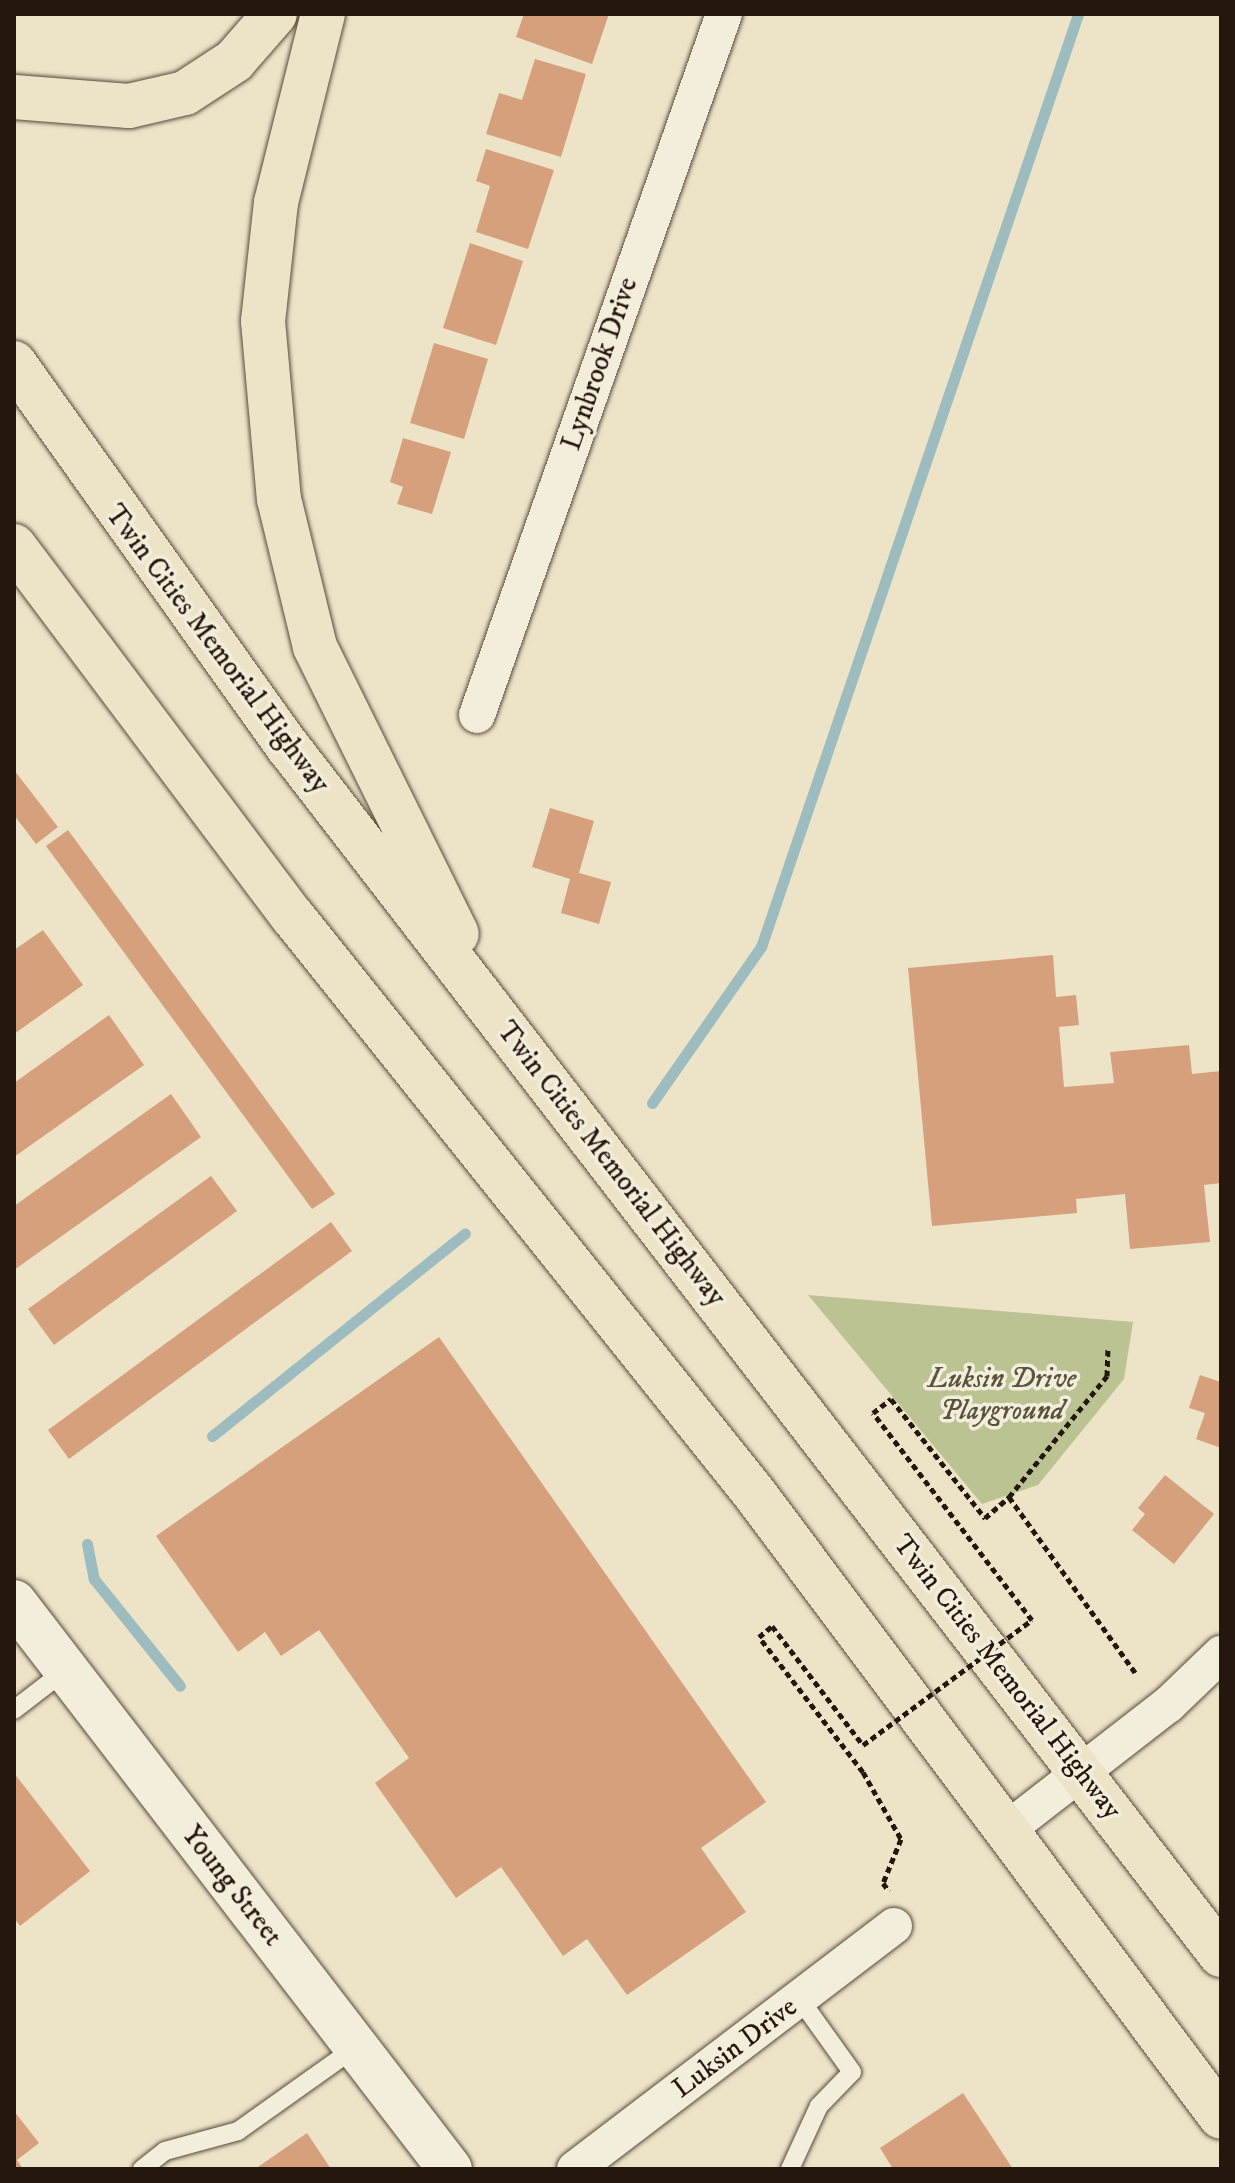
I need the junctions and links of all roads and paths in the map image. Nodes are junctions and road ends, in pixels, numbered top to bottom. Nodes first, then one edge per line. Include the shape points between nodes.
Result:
1 (275, 14) edge
2 (323, 14) edge
3 (724, 14) edge
4 (14, 97) edge
5 (14, 363) edge
6 (20, 558) edge
7 (477, 715) dead end
8 (499, 1018) junction
9 (1108, 1347) dead end
10 (1009, 1497) junction
11 (14, 1602) edge
12 (1221, 1654) edge
13 (66, 1670) junction
14 (1136, 1674) dead end
15 (14, 1710) edge
16 (1080, 1772) junction
17 (1004, 1832) junction
18 (897, 1916) joint
19 (1221, 1955) edge
20 (799, 1998) junction
21 (356, 2047) junction
22 (1221, 2117) edge
23 (142, 2169) edge
24 (450, 2169) edge
25 (575, 2169) edge
26 (790, 2169) edge

1 - 4 main road via 234,61 185,93 129,106
2 - 8 main road via 276,202 263,321 279,499 315,647
3 - 7 street, Lynbrook Drive
5 - 8 main road, Twin Cities Memorial Highway via 140,546
6 - 17 main road via 332,967 754,1493
8 - 16 main road, Twin Cities Memorial Highway
9 - 10 path via 1107,1376
10 - 14 path
10 - 18 path, bridge via 985,1518 891,1399 873,1413 1032,1620 863,1745 772,1626 759,1637 863,1772 901,1839 883,1883
11 - 13 street, Young Street
12 - 16 street
13 - 15 lane
13 - 21 street, Young Street
16 - 17 street
16 - 19 main road, Twin Cities Memorial Highway
17 - 22 main road
18 - 20 street, Luksin Drive
20 - 25 street, Luksin Drive
20 - 26 lane via 852,2072 819,2106
21 - 23 lane via 238,2131 165,2151
21 - 24 street, Young Street

